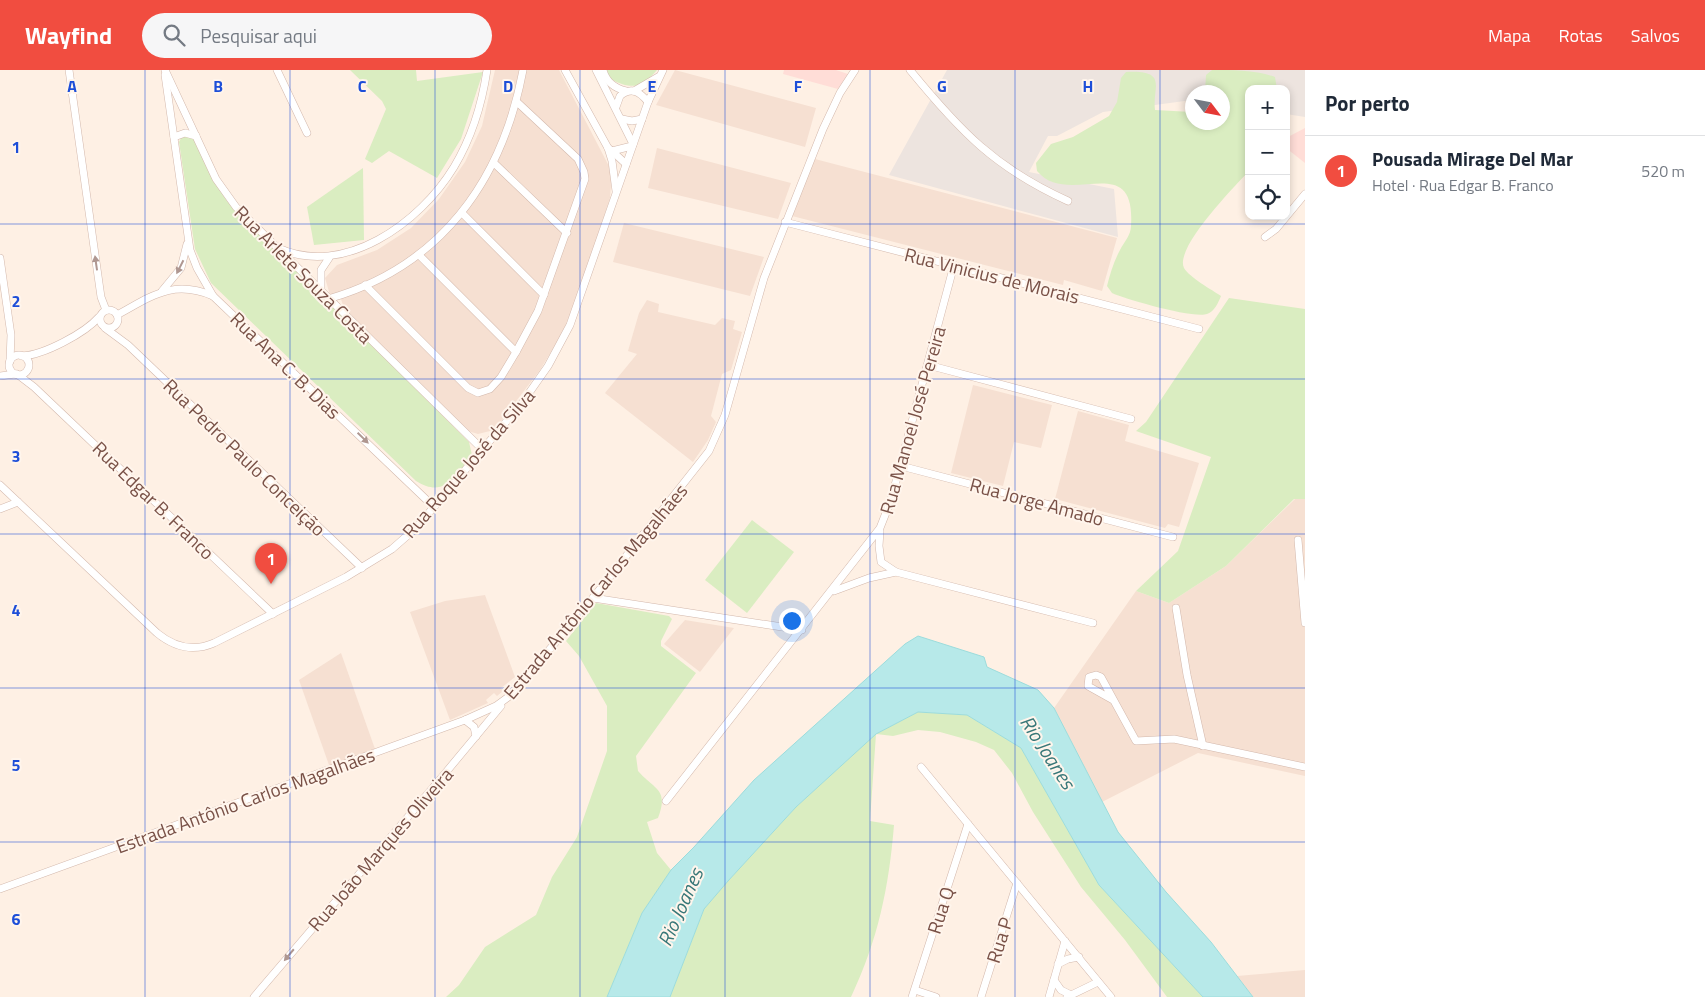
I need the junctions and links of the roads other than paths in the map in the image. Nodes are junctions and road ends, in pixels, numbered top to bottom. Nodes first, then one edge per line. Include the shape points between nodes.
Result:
1 (69, 70) edge
2 (165, 70) edge
3 (277, 70) edge
4 (486, 70) edge
5 (523, 70) edge
6 (565, 70) edge
7 (596, 70) edge
8 (603, 70) edge
9 (662, 70) edge
10 (855, 70) edge
11 (910, 70) edge
12 (658, 77) junction
13 (626, 91) junction
14 (634, 91) junction
15 (517, 102) junction
16 (648, 102) junction
17 (616, 107) junction
18 (622, 119) junction
19 (642, 119) junction
20 (307, 132) dead end
21 (196, 136) junction
22 (174, 137) junction
23 (633, 145) junction
24 (610, 150) junction
25 (612, 161) junction
26 (494, 162) junction
27 (625, 167) junction
28 (616, 194) junction
29 (1305, 194) edge
30 (1068, 201) dead end
31 (462, 213) junction
32 (785, 222) junction
33 (566, 233) junction
34 (187, 236) junction
35 (1265, 237) dead end
36 (274, 246) junction
37 (419, 255) junction
38 (0, 258) edge
39 (329, 258) junction
40 (954, 265) junction
41 (365, 285) junction
42 (161, 291) junction
43 (321, 292) junction
44 (544, 295) junction
45 (214, 296) junction
46 (328, 299) junction
47 (106, 310) junction
48 (99, 317) junction
49 (117, 319) junction
50 (105, 328) junction
51 (1199, 329) dead end
52 (75, 335) junction
53 (128, 345) junction
54 (48, 349) junction
55 (516, 352) junction
56 (22, 356) junction
57 (10, 362) junction
58 (928, 365) junction
59 (28, 368) junction
60 (0, 372) edge
61 (16, 374) junction
62 (0, 376) edge
63 (34, 387) junction
64 (1131, 419) dead end
65 (483, 450) junction
66 (901, 466) junction
67 (0, 485) edge
68 (18, 502) junction
69 (434, 507) junction
70 (0, 509) edge
71 (880, 528) junction
72 (1173, 537) dead end
73 (1298, 540) dead end
74 (362, 568) junction
75 (896, 572) junction
76 (832, 592) junction
77 (591, 600) junction
78 (1176, 608) dead end
79 (273, 614) junction
80 (1094, 623) dead end
81 (1305, 623) edge
82 (802, 630) junction
83 (505, 700) junction
84 (1112, 700) dead end
85 (465, 720) junction
86 (476, 736) junction
87 (1203, 746) junction
88 (921, 767) dead end
89 (1305, 767) edge
90 (666, 801) dead end
91 (968, 824) junction
92 (1017, 883) junction
93 (0, 889) edge
94 (1065, 941) junction
95 (1079, 957) junction
96 (1058, 964) junction
97 (1054, 980) junction
98 (1098, 982) junction
99 (914, 994) edge
100 (1069, 996) edge
101 (254, 997) edge
102 (936, 997) edge
103 (981, 997) edge
104 (1050, 997) edge
105 (1111, 997) edge

47 -> 1 street via 101,297
2 - 21 street, Rua Arlete Souza Costa
2 - 22 street
3 - 20 street
4 - 39 street via 470,136 453,168 433,194 383,236
5 - 15 street
6 - 24 street
7 - 17 street
8 - 13 street via 607,80
9 - 12 street, Rua Roque José da Silva
10 - 32 street, Estrada Antônio Carlos Magalhães via 833,107
11 - 30 street via 947,116 985,152 1041,188
12 - 14 street
12 - 16 street, Rua Roque José da Silva
13 - 14 street
13 - 17 street via 617,99
14 - 16 street via 642,94
15 - 26 street
15 - 33 street via 578,159 584,172 583,188
16 - 19 street, Rua Roque José da Silva
17 - 18 street
18 - 19 street
18 - 23 street
19 - 23 street, Rua Roque José da Silva
21 - 22 street via 185,133
21 - 36 street, Rua Arlete Souza Costa via 226,194
22 - 34 street
23 - 24 street
23 - 27 street, Rua Roque José da Silva
24 - 25 street
24 - 27 street
25 - 27 street
25 - 28 street
26 - 31 street
26 - 33 street
27 - 28 street, Rua Roque José da Silva
28 - 65 street, Rua Roque José da Silva via 560,346 536,385
29 - 35 street via 1276,229
31 - 37 street
31 - 44 street
32 - 40 street, Rua Vinicius de Morais
32 - 77 street, Estrada Antônio Carlos Magalhães via 757,297 726,415 716,439 692,475
33 - 44 street
34 -> 42 street via 181,268
34 - 45 street via 193,258
36 - 39 street via 305,257
36 - 43 street, Rua Arlete Souza Costa
37 - 41 street
37 - 55 street
38 - 57 street via 11,335
39 - 43 street via 321,270
40 - 51 street, Rua Vinicius de Morais
40 - 58 street, Rua Manoel José Pereira
41 - 46 street
41 - 55 street via 473,391 484,392 495,384
42 - 45 street, Rua Ana C. B. Dias via 184,288
42 - 49 street, Rua Ana C. B. Dias
43 - 46 street, Rua Arlete Souza Costa
44 - 55 street
45 -> 69 street, Rua Ana C. B. Dias
46 - 65 street, Rua Arlete Souza Costa
47 - 48 street
47 - 49 street via 113,310
48 - 50 street
48 - 52 street
49 - 50 street via 112,328
49 - 53 street, Rua Pedro Paulo Conceição
50 - 52 street
50 - 53 street, Rua Pedro Paulo Conceição
52 - 54 street
53 - 74 street, Rua Pedro Paulo Conceição
54 - 56 street
54 - 59 street
56 - 57 street via 15,356
56 - 59 street via 28,362
57 - 60 street
57 - 61 street via 11,371
58 - 64 street
58 - 66 street, Rua Manoel José Pereira
59 - 61 street via 24,373
59 - 63 street, Rua Edgar B. Franco
61 - 62 street
61 - 63 street, Rua Edgar B. Franco
63 - 79 street, Rua Edgar B. Franco
65 - 69 street, Rua Roque José da Silva
66 - 71 street, Rua Manoel José Pereira via 889,510
66 - 72 street, Rua Jorge Amado
67 - 68 street, Rua Roque José da Silva
68 - 70 street
68 - 79 street, Rua Roque José da Silva via 157,633 175,645 194,648 210,645
69 - 74 street, Rua Roque José da Silva via 404,539
71 - 75 street via 880,557 884,565
71 - 76 street, Rua Manoel José Pereira
73 - 81 street
74 - 79 street, Rua Roque José da Silva
75 - 76 street
75 - 80 street
76 - 82 street, Rua Manoel José Pereira
77 - 82 street
77 - 83 street, Estrada Antônio Carlos Magalhães
78 - 87 street
82 - 90 street, Rua Manoel José Pereira
83 - 85 street, Estrada Antônio Carlos Magalhães
83 - 86 street, Rua João Marques Oliveira
84 - 87 street via 1136,742 1174,739
85 - 86 street via 474,727
85 - 93 street, Estrada Antônio Carlos Magalhães
86 -> 101 street, Rua João Marques Oliveira
87 - 89 street
88 - 91 street
91 - 92 street
91 - 99 street, Rua Q
92 - 94 street
92 - 103 street, Rua P
94 - 95 street
94 - 96 street
95 - 96 street
95 - 98 street
96 - 97 street
97 - 100 street
97 - 104 street
98 - 100 street
98 - 105 street
99 - 102 street

